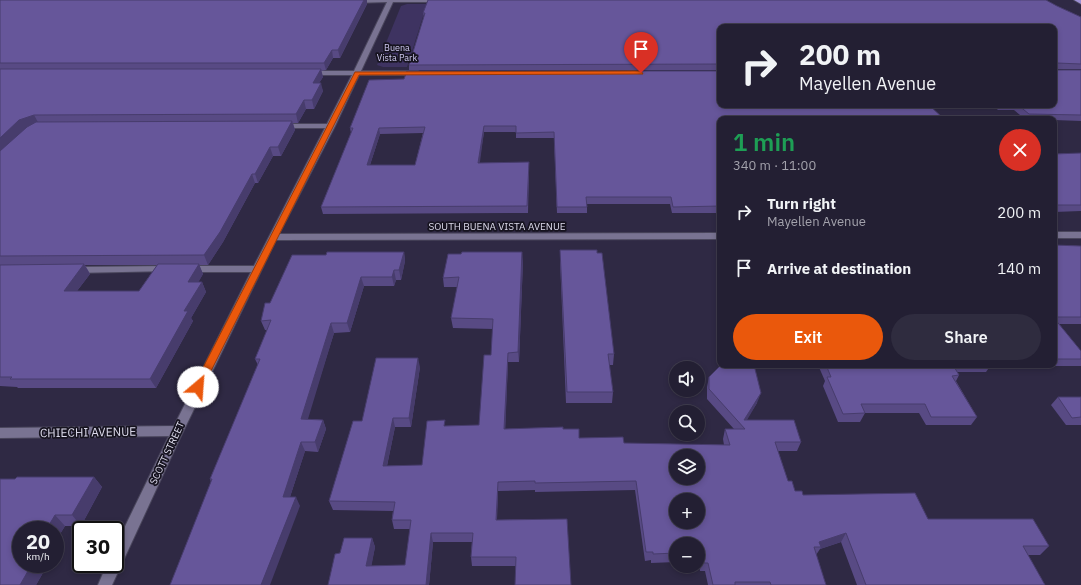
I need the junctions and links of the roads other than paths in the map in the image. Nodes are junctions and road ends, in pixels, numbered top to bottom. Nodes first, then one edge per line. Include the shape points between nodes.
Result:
1 (391, 0) edge
2 (446, 0) edge
3 (1077, 0) edge
4 (351, 1) edge
5 (1081, 2) edge
6 (302, 73) edge
7 (357, 73) junction
8 (429, 73) edge
9 (270, 126) edge
10 (331, 126) junction
11 (1057, 235) edge
12 (1081, 235) edge
13 (717, 236) edge
14 (273, 237) junction
15 (258, 269) junction
16 (60, 270) edge
17 (177, 431) junction
18 (0, 433) edge
19 (124, 544) edge
20 (110, 573) edge
21 (105, 585) edge

1 - 2 street
1 - 4 street
1 - 7 street, SCOTT STREET
3 - 5 main road
6 - 7 street
7 - 8 street
7 - 10 street, SCOTT STREET
9 - 10 street
10 - 14 street, SCOTT STREET
11 - 12 street
13 - 14 street, SOUTH BUENA VISTA AVENUE
14 - 15 street, SCOTT STREET
15 - 16 street
15 - 17 street, SCOTT STREET
17 - 18 street, CHIECHI AVENUE
17 - 19 street, SCOTT STREET
20 - 21 street, SCOTT STREET

